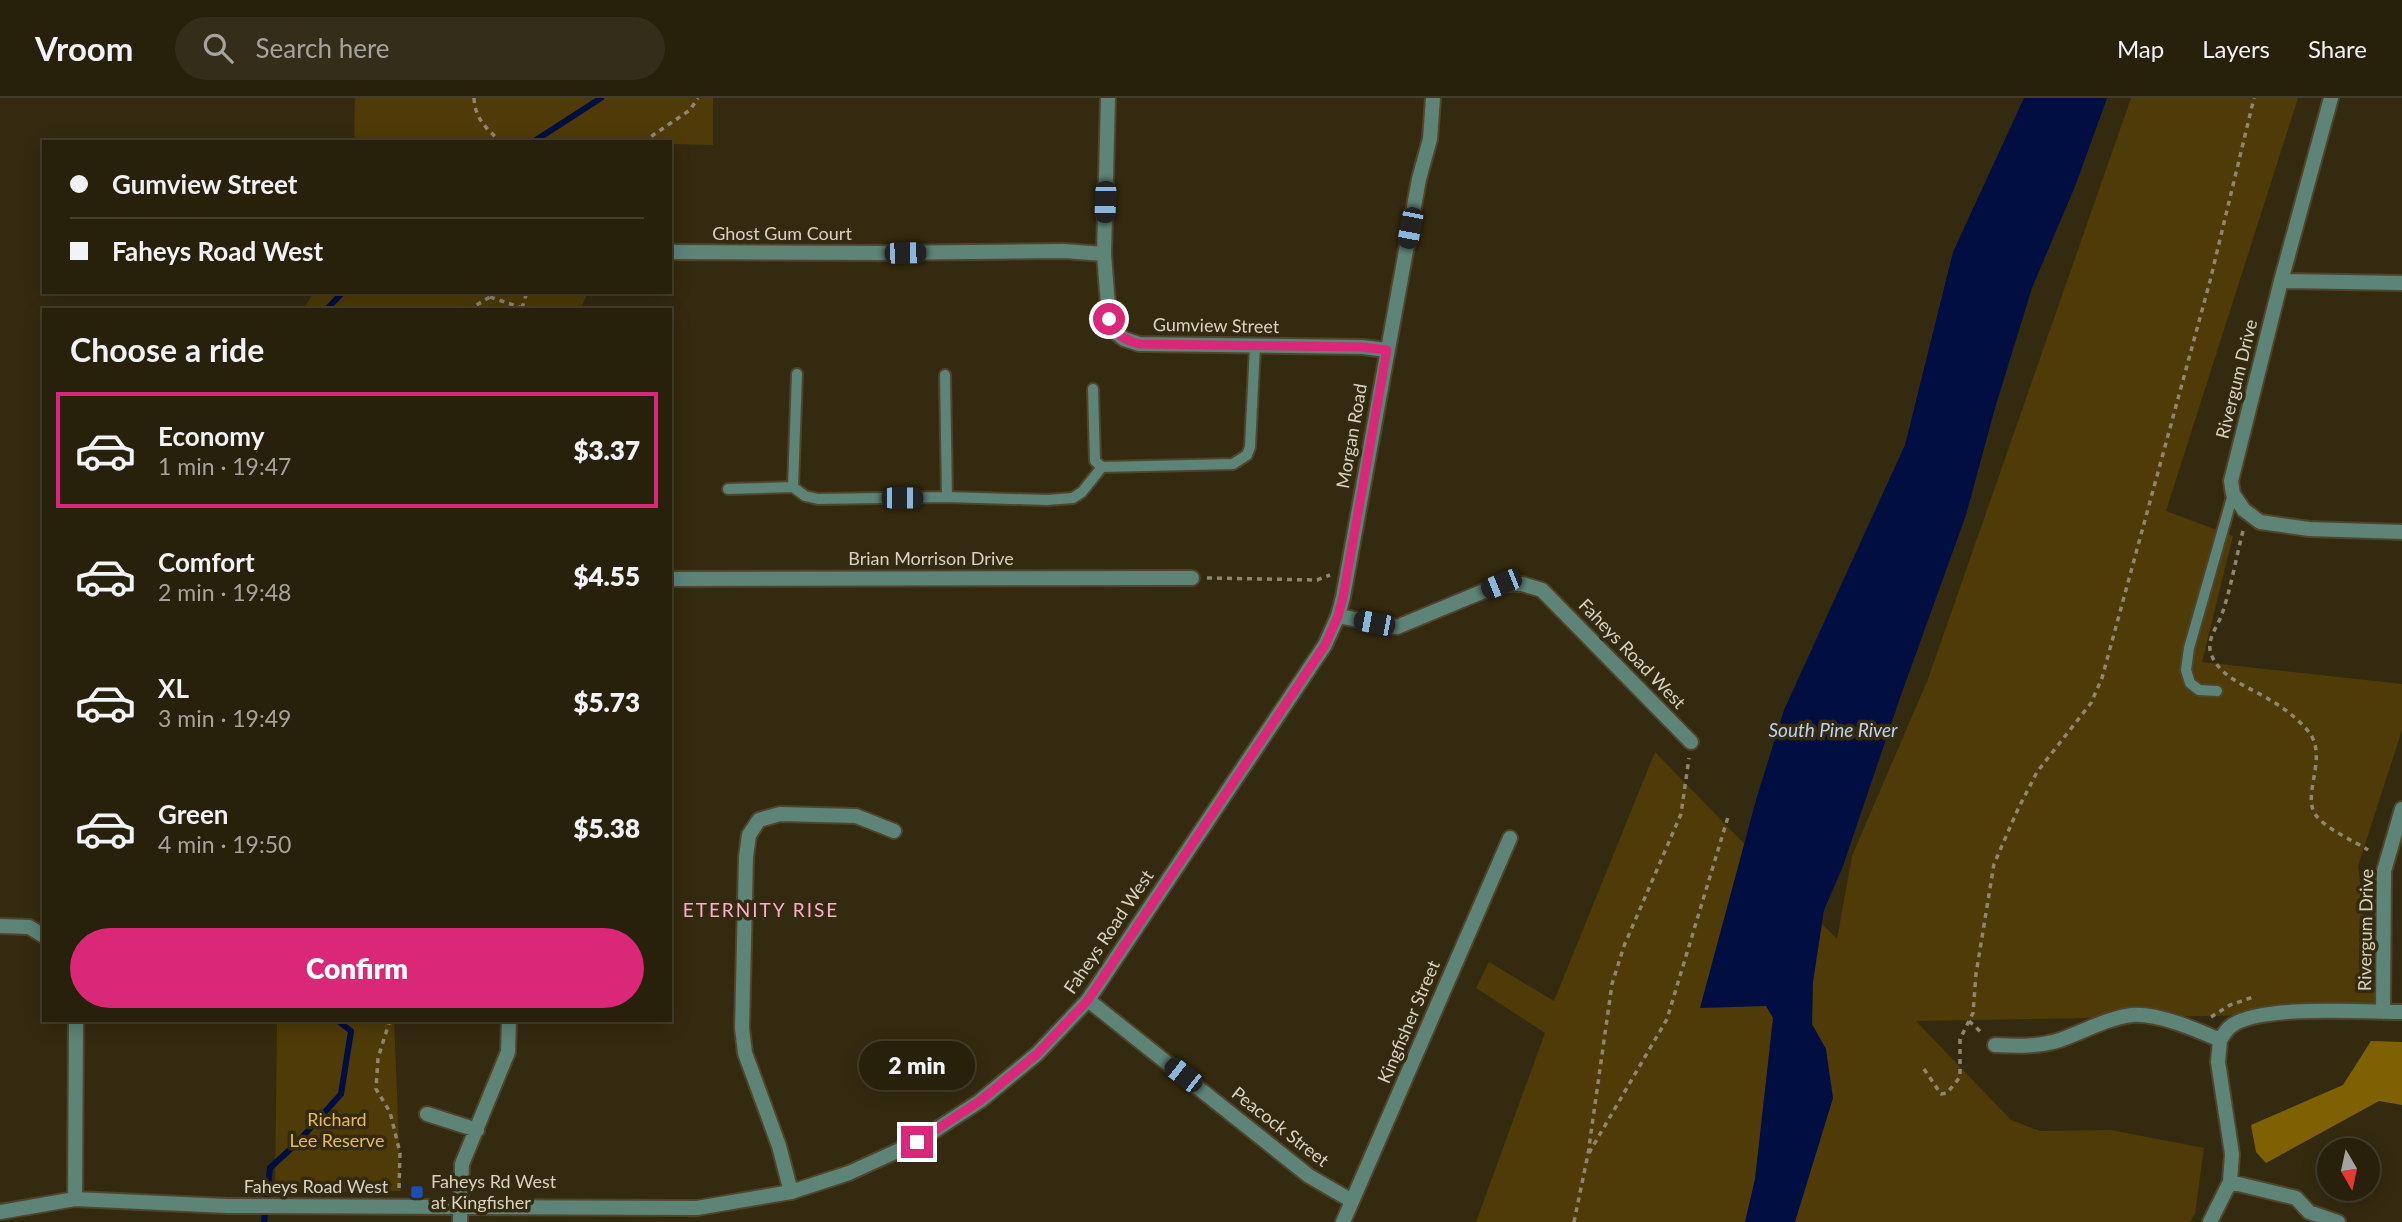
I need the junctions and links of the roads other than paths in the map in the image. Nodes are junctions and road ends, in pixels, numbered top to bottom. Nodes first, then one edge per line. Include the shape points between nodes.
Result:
1 (1108, 98) edge
2 (1433, 98) edge
3 (2331, 98) edge
4 (672, 252) edge
5 (1104, 254) junction
6 (2281, 281) junction
7 (2402, 283) edge
8 (1255, 346) junction
9 (1387, 350) junction
10 (797, 374) dead end
11 (945, 375) dead end
12 (1093, 389) dead end
13 (1102, 467) junction
14 (793, 487) junction
15 (728, 489) dead end
16 (2233, 494) junction
17 (947, 497) junction
18 (2402, 532) edge
19 (1192, 578) road end
20 (672, 579) edge
21 (1338, 616) junction
22 (2217, 691) dead end
23 (1691, 742) road end
24 (2402, 809) edge
25 (894, 831) dead end
26 (1510, 838) dead end
27 (0, 926) edge
28 (42, 935) edge
29 (1088, 1000) junction
30 (2384, 1012) junction
31 (2402, 1012) edge
32 (76, 1022) edge
33 (509, 1022) edge
34 (2220, 1040) junction
35 (1995, 1045) dead end
36 (427, 1114) dead end
37 (477, 1130) junction
38 (2230, 1182) junction
39 (792, 1192) junction
40 (75, 1199) junction
41 (1352, 1201) junction
42 (461, 1206) junction
43 (0, 1212) edge
44 (460, 1222) edge
45 (1343, 1222) edge
46 (2210, 1222) edge
47 (2338, 1222) edge

1 - 5 street, Gumview Street
2 - 9 street, Morgan Road via 1430,139
3 - 6 street, Rivergum Drive
4 - 5 street, Ghost Gum Court
5 - 8 street, Gumview Street via 1109,319 1124,339 1139,344
6 - 7 street
6 - 16 street, Rivergum Drive via 2231,481
8 - 9 street, Gumview Street
8 - 13 lane via 1250,447 1240,462
9 - 21 street, Morgan Road
10 - 14 lane
11 - 17 lane
12 - 13 lane via 1095,461
13 - 17 lane via 1073,498
14 - 15 lane
14 - 17 lane via 818,499
16 - 18 street via 2260,522 2309,529
16 - 22 lane via 2187,664 2190,683 2199,690
19 - 20 street, Brian Morrison Drive
21 - 23 street, Faheys Road West via 1397,627 1501,584 1542,590
21 - 29 street, Faheys Road West via 1325,645
24 - 30 street, Rivergum Drive via 2384,871
25 - 39 street via 856,816 780,814 759,820 749,835 745,1053
26 - 41 street, Kingfisher Street
27 - 28 street via 29,927
29 - 39 street, Faheys Road West via 1037,1054 980,1101 917,1142 849,1173
29 - 41 street, Peacock Street via 1309,1176
30 - 31 street
30 - 34 street via 2279,1011 2230,1026
32 - 40 street
33 - 37 street via 508,1052
34 - 35 street via 2165,1020 2132,1015 2057,1041
34 - 38 street via 2218,1062 2232,1154
36 - 37 street
37 - 42 street via 462,1164
38 - 46 street
38 - 47 street via 2296,1198 2309,1212
39 - 42 street, Faheys Road West via 697,1208
40 - 42 street, Faheys Road West via 227,1206
40 - 43 street, Faheys Road West
41 - 45 street, Kingfisher Street
42 - 44 street

